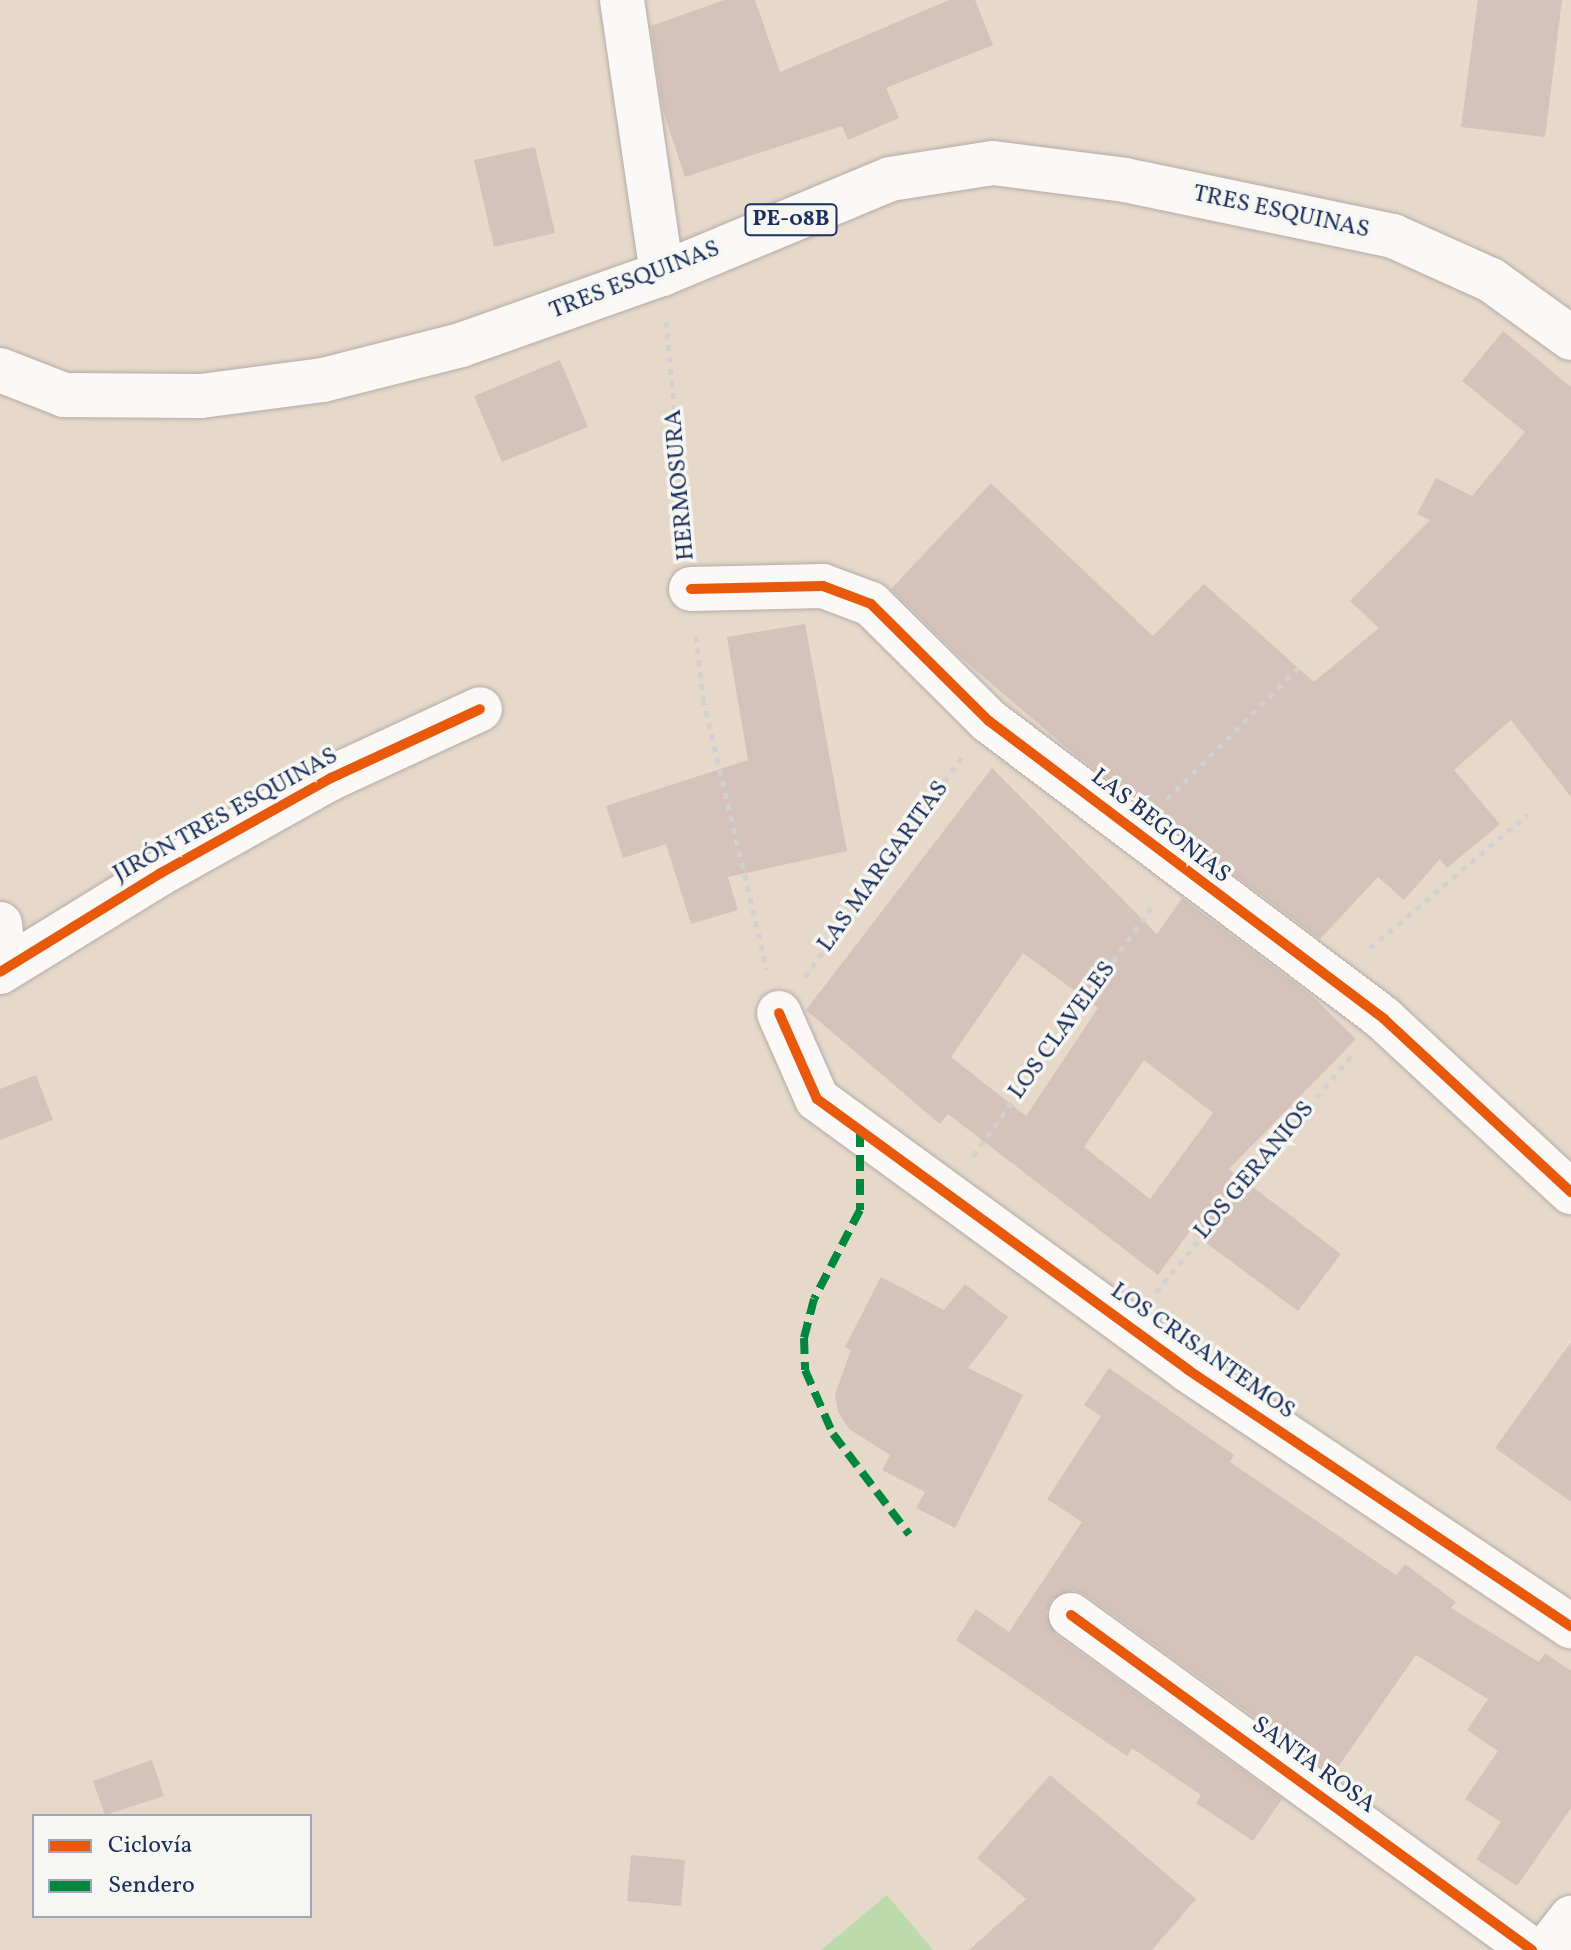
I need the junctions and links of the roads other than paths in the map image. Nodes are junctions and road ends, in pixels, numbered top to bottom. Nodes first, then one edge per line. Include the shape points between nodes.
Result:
1 (622, 0) edge
2 (662, 274) junction
3 (1571, 338) edge
4 (0, 370) edge
5 (691, 589) road end
6 (480, 709) dead end
7 (0, 924) edge
8 (2, 970) edge
9 (779, 1013) road end
10 (1571, 1192) edge
11 (1071, 1615) dead end
12 (1571, 1626) edge
13 (1571, 1918) edge
14 (1532, 1950) edge
15 (1546, 1950) edge

1 - 2 main road
2 - 3 main road, TRES ESQUINAS / PE-08B via 890,179 993,163 1125,180 1393,236 1491,280
2 - 4 main road, TRES ESQUINAS / PE-08B via 461,345 323,380 201,396 64,395
5 - 10 main road, LAS BEGONIAS via 823,586 871,604 989,721 1384,1019
6 - 8 main road, JIRÓN TRES ESQUINAS via 331,778
7 - 8 main road
9 - 12 main road, LOS CRISANTEMOS via 817,1099 1129,1326
11 - 14 main road, SANTA ROSA
13 - 15 main road

